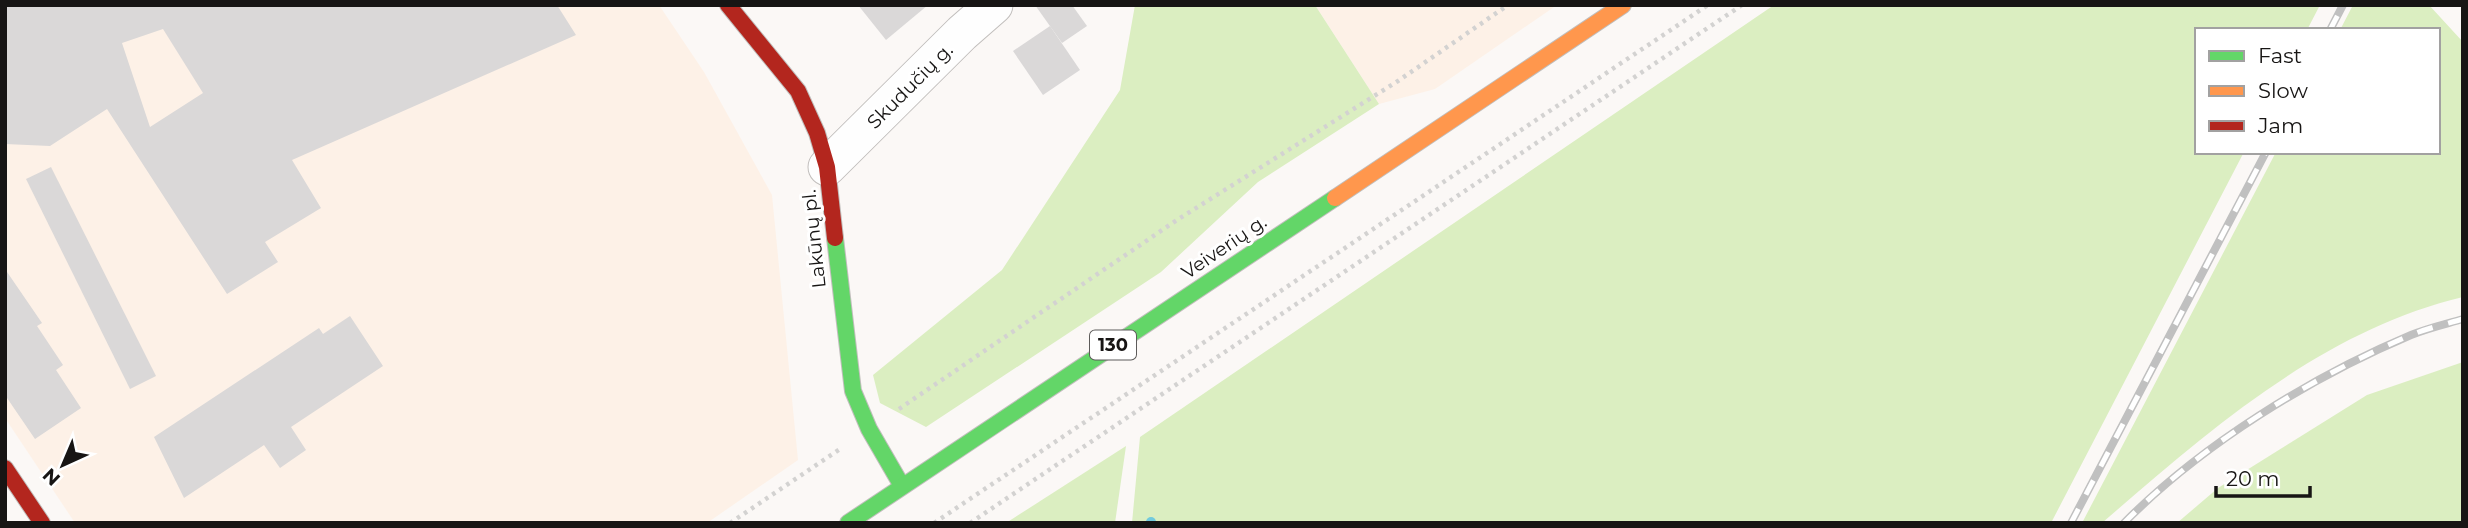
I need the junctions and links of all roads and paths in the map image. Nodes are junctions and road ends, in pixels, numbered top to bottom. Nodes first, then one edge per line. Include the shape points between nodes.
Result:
1 (728, 5) edge
2 (994, 5) edge
3 (1508, 5) edge
4 (1623, 5) edge
5 (1707, 5) edge
6 (1742, 5) edge
7 (827, 167) junction
8 (869, 429) junction
9 (5, 468) edge
10 (902, 486) junction
11 (42, 523) edge
12 (732, 523) edge
13 (848, 523) edge
14 (934, 523) edge
15 (970, 523) edge

1 - 7 main road, Lakūnų pl. via 798,91
2 - 7 street, Skudučių g.
3 - 8 path via 1398,81 1177,220
4 - 10 main road, Veiverių g. / 130
5 - 14 path
6 - 15 path
7 - 8 main road, Lakūnų pl. via 853,391
8 - 10 main road, Lakūnų pl.
8 - 12 path
9 - 11 main road
10 - 13 main road, Veiverių g. / 130

